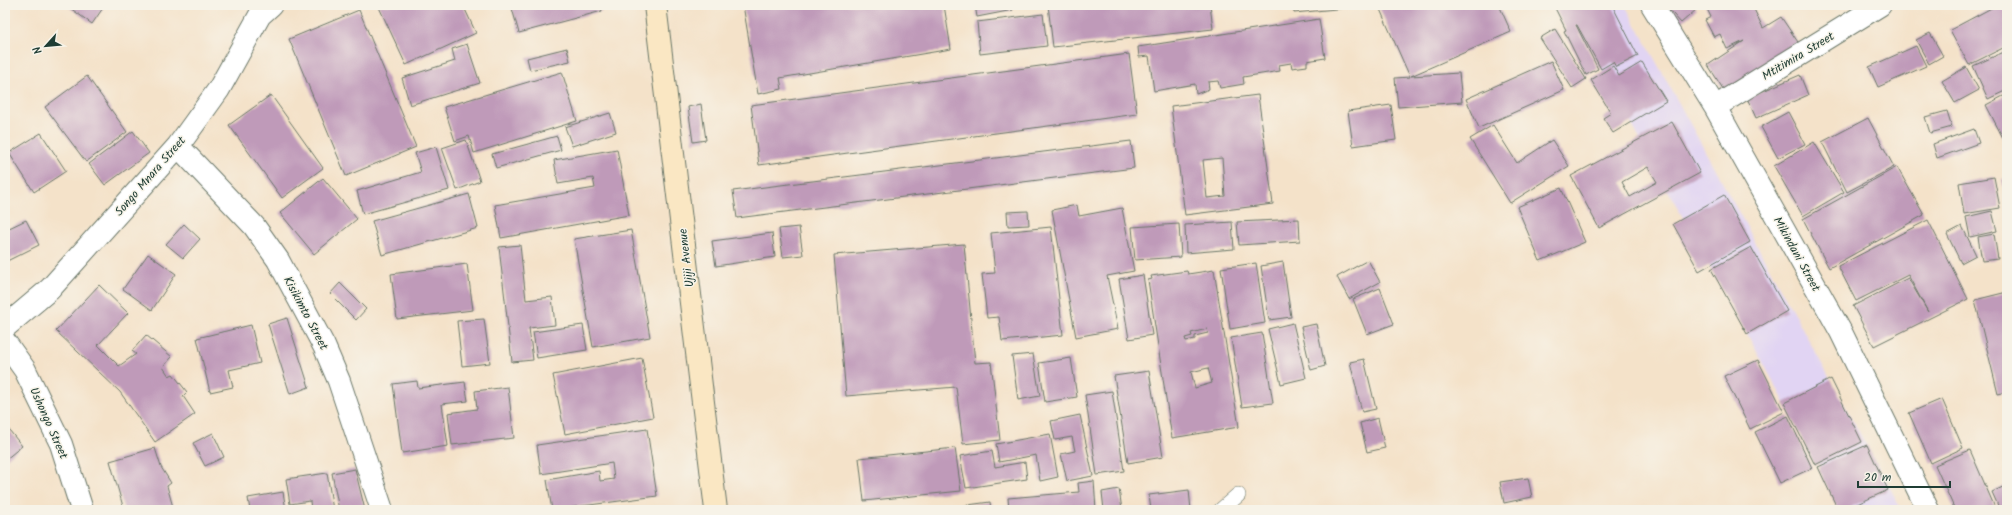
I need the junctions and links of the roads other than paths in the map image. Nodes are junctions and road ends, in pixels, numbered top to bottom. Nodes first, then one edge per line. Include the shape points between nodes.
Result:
1 (271, 5) edge
2 (655, 5) edge
3 (1652, 5) edge
4 (1880, 5) edge
5 (1715, 107) junction
6 (178, 146) junction
7 (5, 327) edge
8 (5, 342) edge
9 (1238, 495) dead end
10 (82, 510) edge
11 (382, 510) edge
12 (716, 510) edge
13 (1221, 510) edge
14 (1928, 510) edge

1 - 6 street, Songo Mnara Street via 260,16 219,89
2 - 12 main road, Ujiji Avenue
3 - 5 street, Mikindani Street
4 - 5 street, Mtitimira Street
5 - 14 street, Mikindani Street via 1841,332
6 - 7 street, Songo Mnara Street via 50,289
6 - 11 street, Kisikimto Street via 254,226 278,260 324,346 339,381
8 - 10 street, Ushongo Street via 25,370 61,444
9 - 13 lane

